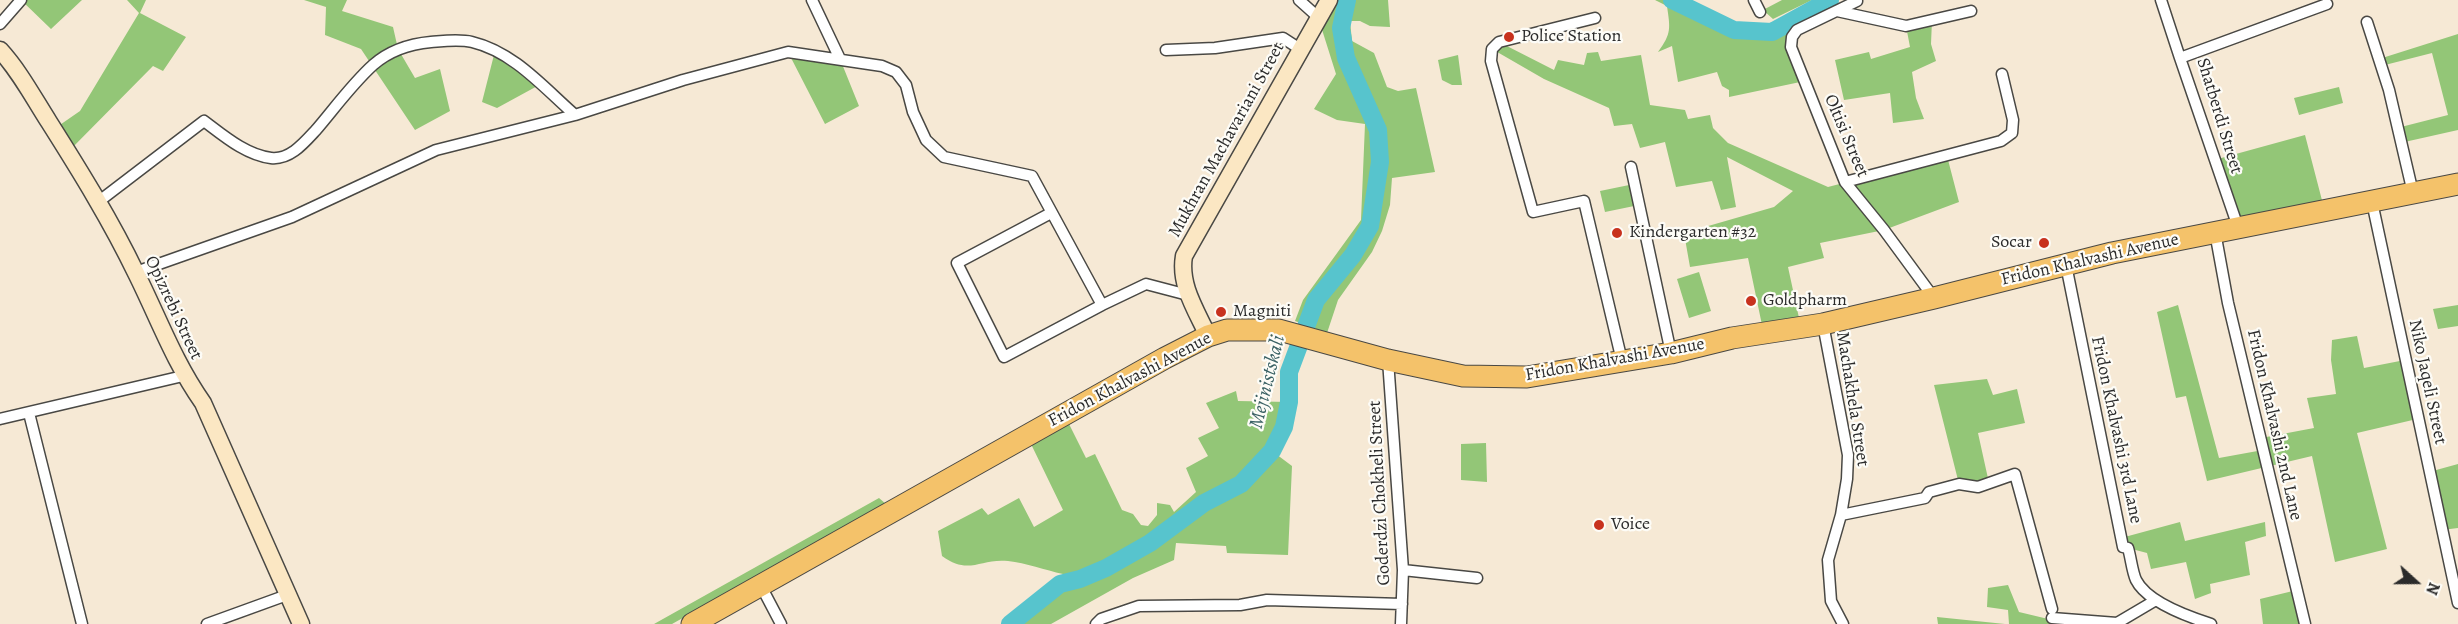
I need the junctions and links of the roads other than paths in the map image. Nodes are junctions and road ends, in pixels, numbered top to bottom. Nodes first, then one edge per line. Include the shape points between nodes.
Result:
1 (21, 0) edge
2 (812, 0) edge
3 (1299, 0) edge
4 (1329, 0) edge
5 (1754, 0) edge
6 (2161, 0) edge
7 (1857, 1) edge
8 (2327, 4) dead end
9 (1836, 10) junction
10 (1971, 11) dead end
11 (1760, 12) dead end
12 (1318, 17) junction
13 (1595, 18) dead end
14 (2367, 22) dead end
15 (0, 24) edge
16 (1300, 49) junction
17 (0, 50) edge
18 (1166, 50) dead end
19 (2180, 58) junction
20 (840, 59) junction
21 (2002, 74) dead end
22 (575, 115) junction
23 (1631, 167) dead end
24 (1845, 182) junction
25 (2458, 184) edge
26 (2413, 193) junction
27 (98, 202) junction
28 (2372, 202) junction
29 (1051, 213) junction
30 (2238, 227) junction
31 (2215, 232) junction
32 (2066, 265) junction
33 (136, 272) junction
34 (1188, 295) junction
35 (1934, 298) junction
36 (1102, 304) junction
37 (1823, 324) junction
38 (1208, 336) junction
39 (1671, 353) junction
40 (1388, 360) junction
41 (1622, 361) junction
42 (183, 375) junction
43 (29, 413) junction
44 (0, 419) edge
45 (1841, 515) junction
46 (1403, 570) junction
47 (1478, 578) dead end
48 (761, 586) junction
49 (287, 595) junction
50 (2156, 600) junction
51 (2458, 603) edge
52 (1402, 604) junction
53 (82, 624) edge
54 (207, 624) edge
55 (301, 624) edge
56 (692, 624) edge
57 (781, 624) edge
58 (1096, 624) edge
59 (1401, 624) edge
60 (1843, 624) edge
61 (2211, 624) edge
62 (2305, 624) edge

1 - 15 street
2 - 20 street
3 - 12 street
4 - 12 street, Mukhran Machavariani Street
5 - 11 street
6 - 19 street
7 - 9 street, Oltisi Street
8 - 19 street, Shatberdi Street
9 - 10 street via 1906,26
9 - 24 street, Oltisi Street via 1797,30 1791,47
12 - 16 street, Mukhran Machavariani Street
13 - 41 street via 1496,41 1491,61 1533,212 1584,201
14 - 26 street via 2389,90
16 - 18 street via 1283,38 1215,48
16 - 34 street, Mukhran Machavariani Street via 1184,256 1182,268
17 - 27 street, Opizrebi Street via 14,65
19 - 30 street, Shatberdi Street
20 - 22 street via 789,52 683,80
20 - 29 street via 896,72 906,85 926,140 944,157 1032,176
21 - 24 street via 2013,120 2012,133 2001,141
22 - 27 street via 519,65 495,51 471,42 420,44 398,49 373,65 288,156 273,158 255,153 204,121
22 - 33 street via 436,150 292,217
23 - 39 street
24 - 35 street, Oltisi Street
25 - 26 highway, Fridon Khalvashi Avenue
26 - 28 highway, Fridon Khalvashi Avenue
27 - 33 street, Opizrebi Street
28 - 30 highway, Fridon Khalvashi Avenue
28 - 51 street, Niko Jaqeli Street
29 - 36 street
29 - 36 street via 957,263 1004,357
30 - 31 highway, Fridon Khalvashi Avenue
31 - 32 highway, Fridon Khalvashi Avenue
31 - 62 street, Fridon Khalvashi 2nd Lane via 2228,303
32 - 35 highway, Fridon Khalvashi Avenue
32 - 50 street, Fridon Khalvashi 3rd Lane via 2123,547 2128,548 2136,581
33 - 42 street, Opizrebi Street
34 - 36 street via 1146,284
34 - 38 street, Mukhran Machavariani Street
35 - 37 highway, Fridon Khalvashi Avenue
37 - 39 highway, Fridon Khalvashi Avenue via 1732,338
37 - 45 street, Machakhela Street via 1848,455
38 - 40 highway, Fridon Khalvashi Avenue via 1227,330 1279,330
38 - 48 highway, Fridon Khalvashi Avenue
39 - 41 highway, Fridon Khalvashi Avenue
40 - 41 highway, Fridon Khalvashi Avenue via 1463,376 1494,378 1527,377
40 - 46 street, Goderdzi Chokheli Street
42 - 43 street
42 - 49 street, Opizrebi Street via 203,403
43 - 44 street
43 - 53 street
45 - 50 street via 1925,498 1929,492 1959,484 1978,487 2015,474 2052,613 2117,623
45 - 60 street, Machakhela Street via 1828,560 1831,601
46 - 47 street
46 - 52 street, Goderdzi Chokheli Street
48 - 56 highway, Fridon Khalvashi Avenue
48 - 57 street
49 - 54 street
49 - 55 street, Opizrebi Street
50 - 61 street, Fridon Khalvashi 3rd Lane via 2185,616
52 - 58 street via 1267,600 1240,605 1139,606
52 - 59 street, Goderdzi Chokheli Street

